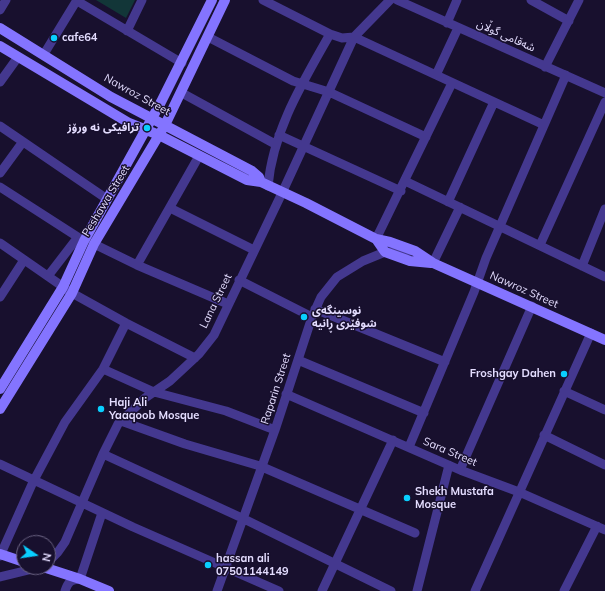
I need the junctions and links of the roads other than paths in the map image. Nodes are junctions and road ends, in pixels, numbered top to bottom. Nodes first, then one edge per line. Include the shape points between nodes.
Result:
1 (6, 0) edge
2 (77, 0) edge
3 (142, 0) edge
4 (212, 0) edge
5 (225, 0) edge
6 (263, 0) edge
7 (390, 0) edge
8 (397, 0) edge
9 (457, 0) edge
10 (531, 0) edge
11 (579, 0) edge
12 (0, 10) edge
13 (569, 21) junction
14 (447, 23) junction
15 (0, 28) edge
16 (458, 28) junction
17 (127, 30) junction
18 (330, 34) junction
19 (354, 36) junction
20 (208, 37) junction
21 (0, 46) edge
22 (44, 54) junction
23 (18, 57) junction
24 (182, 62) junction
25 (545, 67) junction
26 (436, 75) junction
27 (566, 75) junction
28 (0, 82) edge
29 (452, 83) junction
30 (302, 84) junction
31 (604, 89) edge
32 (329, 92) junction
33 (182, 93) junction
34 (494, 102) junction
35 (605, 102) edge
36 (152, 119) junction
37 (166, 125) junction
38 (544, 125) junction
39 (0, 126) edge
40 (146, 130) junction
41 (159, 135) junction
42 (426, 137) junction
43 (277, 140) junction
44 (22, 143) junction
45 (304, 146) junction
46 (199, 156) junction
47 (0, 173) edge
48 (405, 181) junction
49 (264, 184) junction
50 (0, 187) edge
51 (401, 191) junction
52 (282, 193) junction
53 (107, 198) junction
54 (448, 202) junction
55 (460, 207) junction
56 (170, 208) junction
57 (605, 209) edge
58 (500, 227) junction
59 (376, 239) junction
60 (85, 241) junction
61 (0, 244) edge
62 (540, 246) junction
63 (254, 250) junction
64 (415, 251) junction
65 (385, 252) junction
66 (24, 260) junction
67 (433, 263) junction
68 (137, 265) junction
69 (582, 266) junction
70 (48, 276) junction
71 (605, 277) edge
72 (239, 280) junction
73 (478, 282) junction
74 (68, 290) junction
75 (1, 293) edge
76 (228, 304) junction
77 (532, 306) junction
78 (314, 313) junction
79 (126, 323) junction
80 (591, 333) junction
81 (604, 338) edge
82 (195, 358) junction
83 (298, 360) junction
84 (445, 362) junction
85 (103, 370) junction
86 (0, 389) edge
87 (564, 391) junction
88 (154, 392) junction
89 (286, 394) junction
90 (0, 409) edge
91 (605, 410) edge
92 (424, 413) junction
93 (121, 421) junction
94 (275, 430) junction
95 (544, 435) junction
96 (393, 440) junction
97 (409, 447) junction
98 (103, 454) junction
99 (0, 464) edge
100 (449, 465) junction
101 (605, 465) edge
102 (260, 466) junction
103 (460, 470) junction
104 (33, 482) junction
105 (519, 492) junction
106 (82, 503) junction
107 (360, 510) junction
108 (102, 513) junction
109 (242, 518) junction
110 (601, 528) edge
111 (415, 533) dead end
112 (56, 554) edge
113 (1, 555) edge
114 (16, 560) edge
115 (335, 563) junction
116 (226, 566) junction
117 (56, 571) edge
118 (16, 573) edge
119 (0, 577) edge
120 (80, 578) junction
121 (65, 591) edge
122 (109, 591) edge
123 (217, 591) edge
124 (279, 591) edge
125 (322, 591) edge
126 (391, 591) edge
127 (417, 591) edge
128 (475, 591) edge
129 (564, 591) edge

1 - 12 street
2 - 17 street
2 - 22 street
3 - 17 street
4 - 24 main road, Peshawa Street
5 - 20 main road, Peshawa Street
6 - 18 street
7 - 19 street
8 - 14 street, شەقامی گوڵان
9 - 14 street
10 - 13 street
11 - 13 street
13 - 25 street
14 - 16 street, شەقامی گوڵان
15 - 22 main road, Nawroz Street
16 - 25 street, شەقامی گوڵان
16 - 26 street
17 - 24 street
18 - 19 street via 342,38
18 - 30 street
19 - 26 street
19 - 32 street, Lana Street
20 - 30 street
20 - 33 main road, Peshawa Street
21 - 23 main road, Nawroz Street
22 - 36 main road, Nawroz Street
23 - 28 street
23 - 40 main road, Nawroz Street via 113,114
24 - 36 main road, Peshawa Street
25 - 27 street, شەقامی گوڵان
26 - 29 street
27 - 31 street, شەقامی گوڵان
27 - 38 street
29 - 34 street
29 - 42 street
30 - 32 street
30 - 43 street
32 - 42 street
32 - 45 street, Lana Street
33 - 37 main road, Peshawa Street
33 - 43 street
34 - 38 street
34 - 54 street
35 - 62 street
36 - 37 main road, Nawroz Street
36 - 40 main road, Peshawa Street
37 - 41 main road, Peshawa Street
37 - 49 main road, Nawroz Street via 252,171
38 - 58 street
39 - 44 street
40 - 41 main road, Nawroz Street
40 - 53 main road, Peshawa Street
41 - 46 main road, Nawroz Street
41 - 60 main road, Peshawa Street
42 - 48 street
43 - 45 street
43 - 49 street
44 - 47 street
44 - 53 street
45 - 51 street
45 - 52 street, Lana Street
46 - 49 main road, Nawroz Street via 247,180
46 - 56 street
48 - 51 street
48 - 54 street
49 - 52 main road, Nawroz Street
50 - 60 street
51 - 59 street
52 - 59 main road, Nawroz Street
52 - 63 street, Lana Street
53 - 60 main road, Peshawa Street
54 - 55 street
55 - 58 street
55 - 67 street
56 - 63 street
56 - 68 street
57 - 69 street
58 - 62 street
58 - 73 street
59 - 64 main road, Nawroz Street
59 - 65 main road, Nawroz Street
60 - 68 street
60 - 70 street
60 - 74 main road, Peshawa Street
61 - 66 street
62 - 69 street
63 - 72 street, Lana Street
64 - 65 street, Raparin Street
64 - 67 main road, Nawroz Street
65 - 67 main road, Nawroz Street via 410,261
65 - 78 street, Raparin Street via 363,261 337,278 322,297
66 - 70 street
66 - 75 street
67 - 73 main road, Nawroz Street
68 - 76 street
69 - 71 street
70 - 74 street
72 - 76 street, Lana Street
72 - 78 street
73 - 77 main road, Nawroz Street
73 - 84 street
74 - 79 street
74 - 86 main road, Peshawa Street
74 - 90 main road, Peshawa Street
76 - 82 street, Lana Street via 214,335
77 - 80 main road, Nawroz Street
77 - 103 street
78 - 83 street, Raparin Street
78 - 84 street
79 - 82 street
79 - 85 street
80 - 81 main road, Nawroz Street
80 - 87 street
82 - 88 street, Lana Street
83 - 89 street, Raparin Street
83 - 92 street
84 - 92 street
85 - 88 street
85 - 104 street via 65,422
87 - 91 street
87 - 95 street
88 - 93 street, Lana Street
88 - 94 street via 226,411
89 - 94 street, Raparin Street
89 - 96 street, Sara Street
92 - 97 street
93 - 98 street, Lana Street via 111,435
93 - 102 street via 185,444
94 - 102 street, Raparin Street
95 - 101 street
95 - 105 street
96 - 97 street, Sara Street
96 - 107 street
97 - 100 street, Sara Street
98 - 106 street, Lana Street
98 - 109 street
99 - 104 street
100 - 103 street, Sara Street
100 - 127 street
102 - 107 street
102 - 109 street, Raparin Street
103 - 105 street, Sara Street
104 - 106 street
104 - 113 street
105 - 110 street, Sara Street
105 - 128 street
106 - 108 street
106 - 112 street, Lana Street via 65,542
107 - 111 street
107 - 115 street
108 - 116 street
108 - 120 street
109 - 115 street
109 - 116 street, Raparin Street
110 - 129 street
113 - 114 main road
115 - 125 street
115 - 126 street
116 - 123 street, Raparin Street
116 - 124 street
117 - 120 main road
118 - 119 street
120 - 121 street via 68,582
120 - 122 main road

